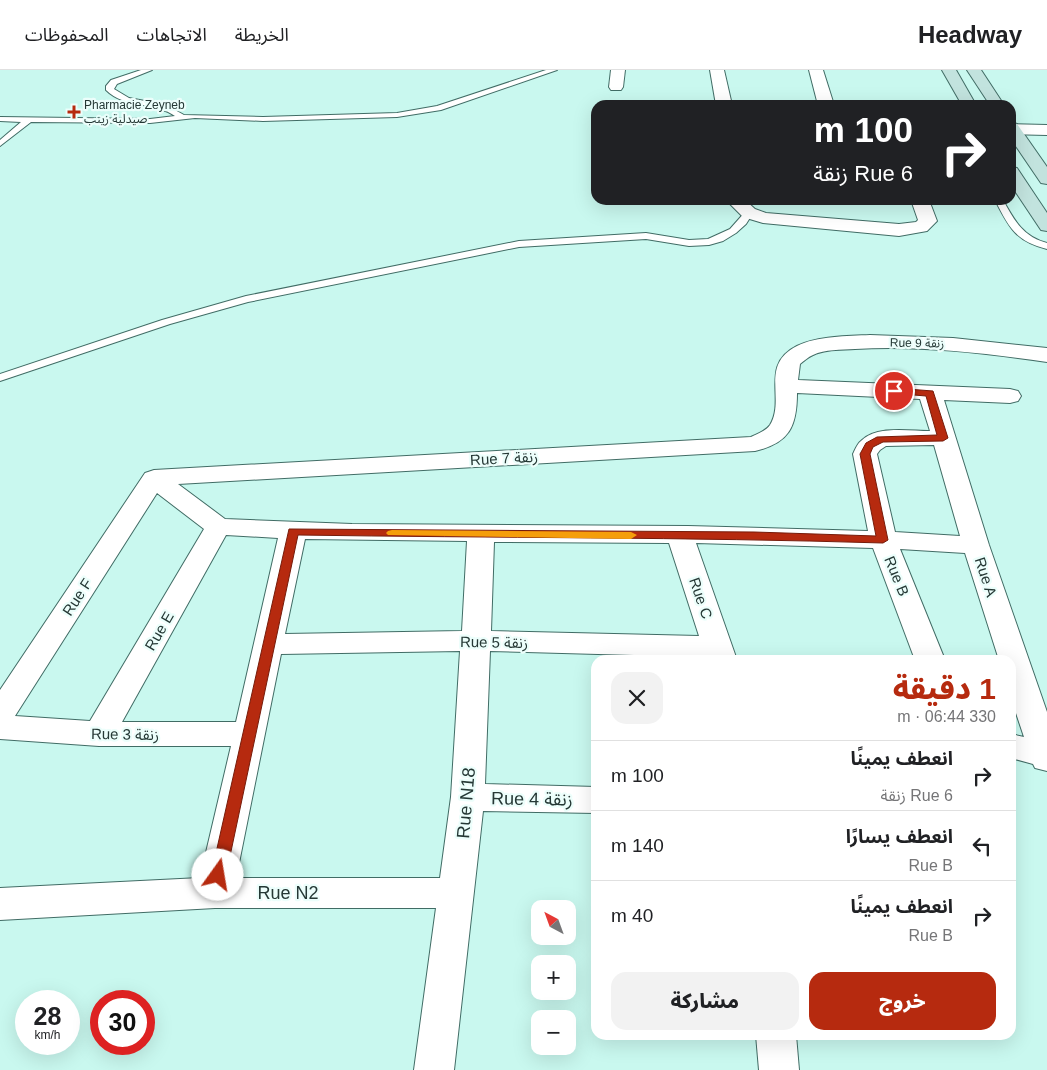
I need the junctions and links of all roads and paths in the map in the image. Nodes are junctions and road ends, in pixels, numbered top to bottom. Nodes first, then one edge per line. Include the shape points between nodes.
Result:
1 (148, 70) edge
2 (553, 70) edge
3 (618, 70) edge
4 (717, 70) edge
5 (816, 70) edge
6 (949, 70) edge
7 (974, 70) edge
8 (616, 87) dead end
9 (723, 100) edge
10 (825, 100) edge
11 (966, 100) edge
12 (994, 100) edge
13 (182, 118) junction
14 (0, 119) edge
15 (28, 120) junction
16 (1016, 128) edge
17 (1047, 130) edge
18 (1016, 134) edge
19 (0, 144) edge
20 (1047, 179) edge
21 (1016, 180) edge
22 (922, 205) edge
23 (1002, 205) edge
24 (742, 206) edge
25 (1047, 226) edge
26 (1047, 246) edge
27 (1047, 354) edge
28 (790, 361) joint
29 (0, 378) edge
30 (785, 386) junction
31 (930, 393) junction
32 (1010, 396) dead end
33 (943, 438) junction
34 (154, 478) junction
35 (218, 527) junction
36 (293, 531) junction
37 (481, 534) junction
38 (680, 536) junction
39 (883, 540) junction
40 (976, 546) junction
41 (476, 641) junction
42 (269, 644) junction
43 (720, 654) edge
44 (928, 655) edge
45 (1012, 655) edge
46 (1016, 667) edge
47 (0, 715) edge
48 (0, 727) edge
49 (99, 734) junction
50 (250, 734) junction
51 (1016, 748) edge
52 (1046, 757) edge
53 (468, 797) junction
54 (591, 800) edge
55 (215, 893) junction
56 (456, 893) junction
57 (0, 904) edge
58 (776, 1040) edge
59 (434, 1070) edge
60 (779, 1070) edge

1 - 13 lane via 114,82 110,90 125,101 163,105
2 - 13 lane via 438,108 397,115
3 - 8 street
4 - 9 street
5 - 10 street
6 - 11 main road
7 - 12 main road
13 - 15 lane
14 - 15 lane
15 - 19 lane
16 - 17 street
18 - 20 main road
21 - 25 main road
22 - 24 street via 928,221 921,227 899,230 763,218
23 - 26 lane via 1018,234
24 - 29 lane via 744,222 712,243 694,244 646,236 519,244 265,295 166,322
27 - 28 street, Rue 9 زنقة via 956,344 833,343 799,353
28 - 30 street, Rue 7 زنقة
30 - 31 street
30 - 34 street, Rue 7 زنقة via 787,413 780,428 768,440 755,444
31 - 32 street
31 - 33 street, Rue A
33 - 39 street, Rue B via 881,439 870,445 865,454
33 - 40 street, Rue A
34 - 35 street
34 - 47 street, Rue F
35 - 36 street
35 - 49 street, Rue E
36 - 37 street
36 - 42 street
37 - 38 street
37 - 41 street, Rue N18
38 - 39 street
38 - 43 street, Rue C
39 - 40 street
39 - 44 street, Rue B
40 - 45 street, Rue A
41 - 42 street, Rue 5 زنقة
41 - 43 street, Rue 5 زنقة
41 - 53 street, Rue N18
42 - 50 street
46 - 52 street, Rue A
48 - 49 street, Rue 3 زنقة
49 - 50 street, Rue 3 زنقة
50 - 55 street
51 - 52 street
53 - 54 street, Rue 4 زنقة
53 - 56 street, Rue N18
55 - 56 street, Rue N2
55 - 57 street, Rue N2
56 - 59 street, Rue N18
58 - 60 street

